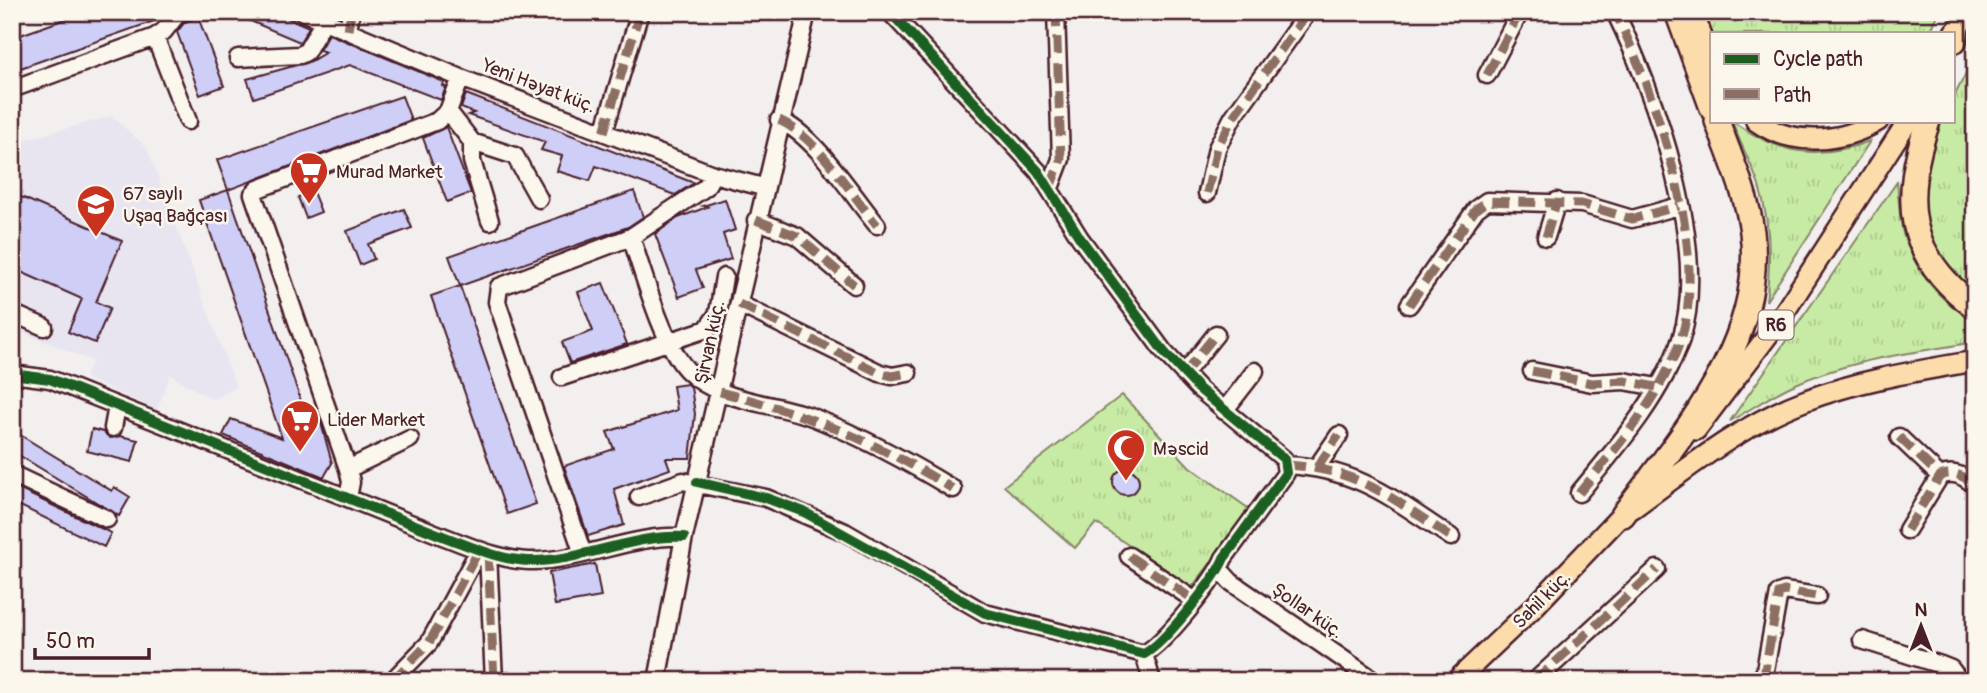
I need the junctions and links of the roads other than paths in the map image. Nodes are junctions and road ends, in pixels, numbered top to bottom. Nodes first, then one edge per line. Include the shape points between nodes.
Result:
1 (179, 12) edge
2 (303, 12) edge
3 (351, 12) edge
4 (640, 12) edge
5 (807, 12) edge
6 (890, 12) edge
7 (1056, 12) edge
8 (1308, 12) edge
9 (1520, 12) edge
10 (1615, 12) edge
11 (1677, 12) edge
12 (1693, 12) edge
13 (324, 21) junction
14 (348, 30) junction
15 (155, 37) junction
16 (238, 58) dead end
17 (1710, 59) edge
18 (1487, 75) dead end
19 (461, 78) junction
20 (12, 89) edge
21 (1710, 103) edge
22 (448, 111) junction
23 (779, 120) junction
24 (188, 121) dead end
25 (1717, 122) edge
26 (1758, 122) edge
27 (1876, 122) edge
28 (1907, 122) edge
29 (1928, 122) edge
30 (604, 132) junction
31 (472, 142) junction
32 (713, 174) junction
33 (763, 187) junction
34 (1051, 188) junction
35 (1207, 193) dead end
36 (539, 199) dead end
37 (1557, 201) junction
38 (1679, 206) junction
39 (756, 220) junction
40 (490, 221) dead end
41 (877, 225) dead end
42 (631, 237) junction
43 (1546, 237) dead end
44 (724, 277) dead end
45 (853, 285) dead end
46 (739, 304) junction
47 (1409, 305) dead end
48 (1975, 307) edge
49 (12, 313) edge
50 (44, 327) dead end
51 (1216, 334) dead end
52 (670, 341) junction
53 (1975, 360) edge
54 (1255, 371) dead end
55 (1532, 371) dead end
56 (908, 373) dead end
57 (12, 374) edge
58 (1184, 374) junction
59 (562, 377) dead end
60 (1657, 387) junction
61 (720, 392) junction
62 (117, 406) junction
63 (1224, 411) junction
64 (113, 428) dead end
65 (1339, 435) dead end
66 (1899, 437) dead end
67 (410, 439) dead end
68 (1287, 465) junction
69 (1317, 467) junction
70 (348, 469) junction
71 (12, 474) edge
72 (1940, 476) junction
73 (697, 482) junction
74 (1975, 485) edge
75 (953, 489) dead end
76 (1579, 493) dead end
77 (348, 498) junction
78 (639, 498) dead end
79 (1623, 515) junction
80 (107, 519) dead end
81 (1907, 530) dead end
82 (684, 537) junction
83 (1451, 537) dead end
84 (484, 551) junction
85 (583, 554) junction
86 (1129, 555) dead end
87 (1657, 569) dead end
88 (1221, 571) junction
89 (1817, 596) dead end
90 (1194, 600) junction
91 (1862, 640) dead end
92 (1144, 654) junction
93 (1975, 673) edge
94 (392, 681) edge
95 (494, 681) edge
96 (657, 681) edge
97 (1152, 681) edge
98 (1375, 681) edge
99 (1456, 681) edge
100 (1535, 681) edge
101 (1763, 681) edge
102 (1960, 681) edge
103 (1966, 681) edge

1 - 15 street
2 - 13 street, Yeni Həyat küç.
3 - 14 street
4 - 30 street
5 - 23 street, Şirvan küç.
6 - 34 street
7 - 34 street via 1061,159
8 - 35 street via 1233,117 1217,148
9 - 18 street
10 - 38 street via 1653,103
11 - 21 highway
12 - 17 main road
13 - 14 street, Yeni Həyat küç.
13 - 16 street via 300,55
14 - 19 street, Yeni Həyat küç.
15 - 20 street
15 - 24 street
19 - 22 street
19 - 30 street, Yeni Həyat küç.
22 - 31 street
22 - 70 street via 437,121 253,194
23 - 33 street, Şirvan küç.
23 - 41 street via 793,126 810,143
25 - 79 highway via 1746,201 1752,233 1751,298 1713,387
26 - 27 main road via 1784,135 1806,139 1861,132
28 - 79 main road, R6 via 1778,322 1694,433
29 - 48 highway via 1915,160 1912,219 1931,265 1952,290
30 - 32 street, Yeni Həyat küç.
31 - 36 street via 515,156
31 - 40 street via 472,161
32 - 33 street, Yeni Həyat küç.
32 - 42 street via 706,187
33 - 39 street, Şirvan küç.
34 - 58 street via 1080,238
37 - 38 street via 1632,219
37 - 43 street
37 - 47 street via 1487,201 1476,209
38 - 60 street via 1688,275 1685,325
39 - 45 street via 797,236
39 - 46 street, Şirvan küç.
42 - 52 street
42 - 85 street via 499,287 496,293
44 - 52 street via 714,323
46 - 56 street via 880,373
46 - 61 street, Şirvan küç.
49 - 50 street
51 - 58 street
52 - 59 street
52 - 61 street via 685,368
53 - 79 main road via 1855,383 1802,401 1723,442
54 - 63 street
55 - 60 street via 1592,383 1624,381
57 - 62 street via 50,379
58 - 63 street
60 - 76 street
61 - 73 street, Şirvan küç.
61 - 75 street via 813,418 898,455
62 - 64 street
62 - 77 street
63 - 68 street
65 - 69 street
66 - 72 street
67 - 70 street
68 - 69 street
68 - 88 street via 1282,480 1224,558
69 - 83 street via 1374,486
70 - 77 street
71 - 80 street
72 - 74 street via 1948,472 1960,475
72 - 81 street
73 - 78 street via 683,481
73 - 82 street, Şirvan küç.
73 - 92 street via 804,512 985,612
77 - 84 street
79 - 99 main road, Sahil küç. / R6
82 - 85 street via 653,537
82 - 96 street, Şirvan küç.
84 - 85 street via 528,561
84 - 94 street via 429,643
84 - 95 street
86 - 90 street
87 - 100 street
88 - 90 street
88 - 98 street, Şollar küç.
89 - 101 street via 1779,593
90 - 92 street via 1156,648
91 - 102 street via 1951,669
92 - 97 street
93 - 103 street

